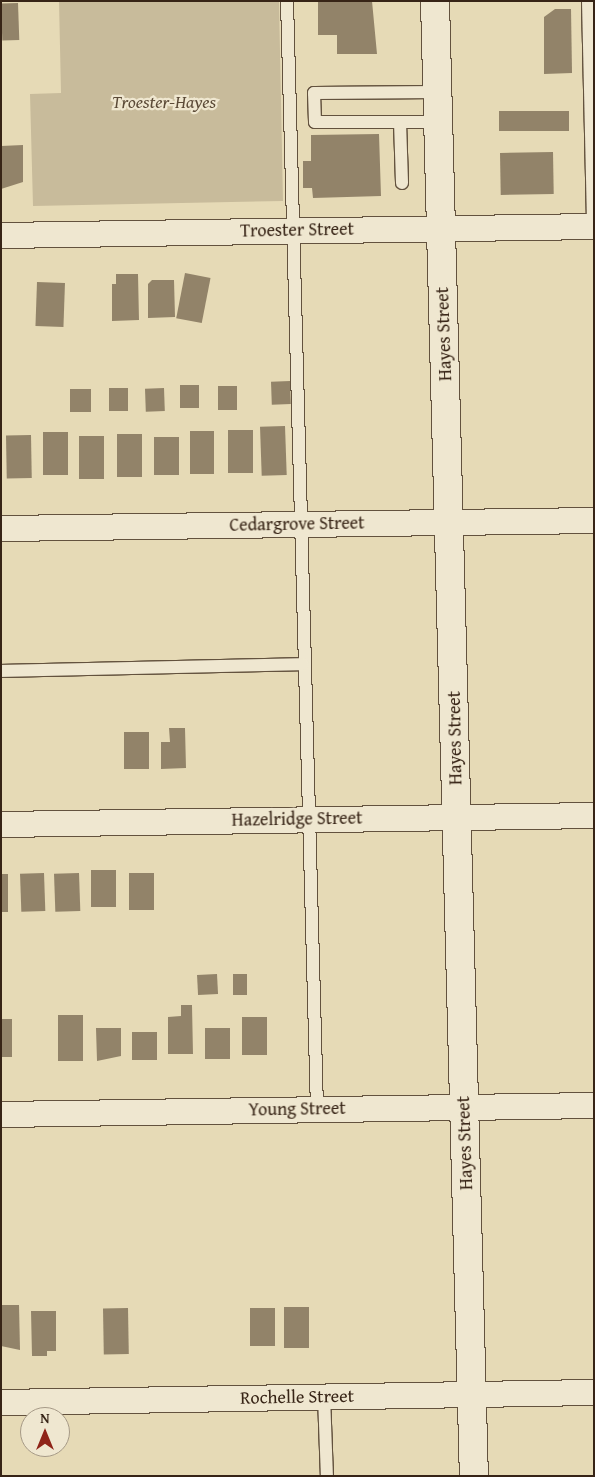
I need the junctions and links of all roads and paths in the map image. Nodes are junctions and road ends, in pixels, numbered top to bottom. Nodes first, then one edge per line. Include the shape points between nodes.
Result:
1 (287, 1) edge
2 (435, 1) edge
3 (588, 1) edge
4 (437, 92) junction
5 (400, 122) junction
6 (438, 122) junction
7 (402, 183) dead end
8 (593, 226) edge
9 (441, 228) junction
10 (292, 230) junction
11 (1, 235) edge
12 (594, 520) edge
13 (449, 522) junction
14 (302, 524) junction
15 (1, 528) edge
16 (303, 664) junction
17 (1, 671) edge
18 (594, 815) edge
19 (457, 817) junction
20 (309, 819) junction
21 (1, 824) edge
22 (594, 1105) edge
23 (464, 1107) junction
24 (317, 1109) junction
25 (1, 1114) edge
26 (594, 1392) edge
27 (472, 1394) junction
28 (324, 1396) junction
29 (1, 1402) edge
30 (327, 1476) edge
31 (474, 1476) edge

1 - 10 lane
2 - 4 street, Hayes Street
3 - 8 lane
4 - 5 lane via 314,93 315,122
4 - 6 street, Hayes Street
5 - 6 lane
5 - 7 lane
6 - 9 street, Hayes Street
8 - 9 street, Troester Street
9 - 10 street, Troester Street
9 - 13 street, Hayes Street
10 - 11 street, Troester Street
10 - 14 lane
12 - 13 street, Cedargrove Street
13 - 14 street, Cedargrove Street
13 - 19 street, Hayes Street
14 - 15 street, Cedargrove Street
14 - 16 lane
16 - 17 lane
16 - 20 lane
18 - 19 street, Hazelridge Street
19 - 20 street, Hazelridge Street
19 - 23 street, Hayes Street
20 - 21 street, Hazelridge Street
20 - 24 lane
22 - 23 street, Young Street
23 - 24 street, Young Street
23 - 27 street, Hayes Street
24 - 25 street, Young Street
26 - 27 street, Rochelle Street
27 - 28 street, Rochelle Street
27 - 31 street, Hayes Street
28 - 29 street, Rochelle Street
28 - 30 lane

